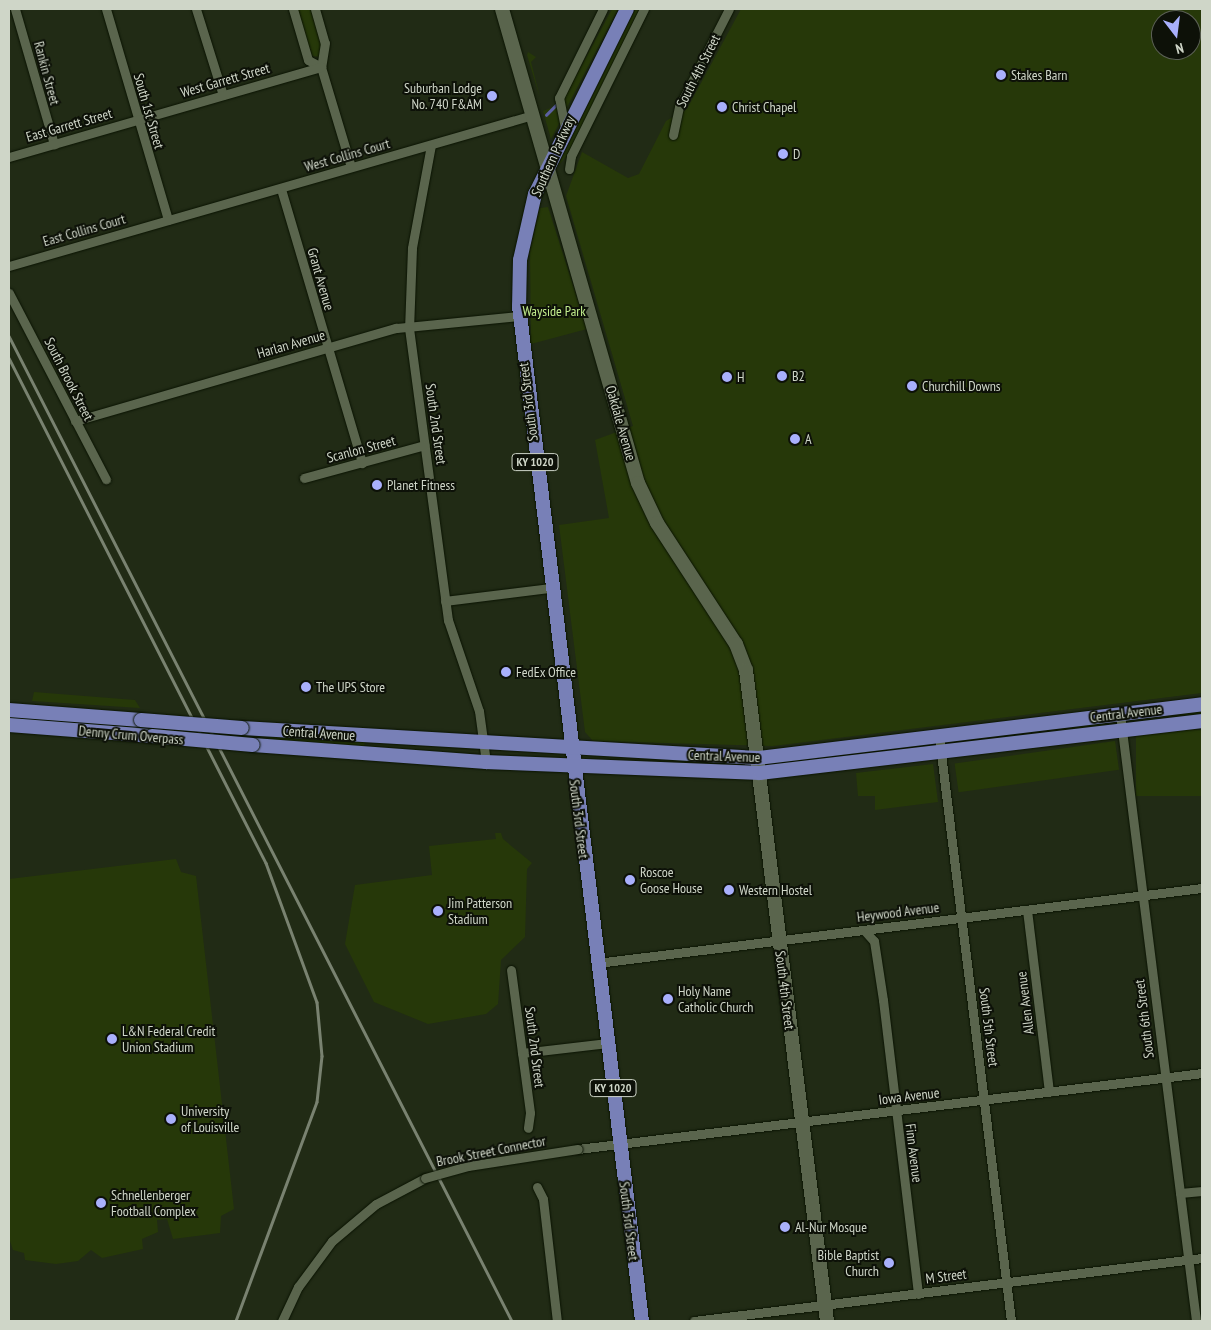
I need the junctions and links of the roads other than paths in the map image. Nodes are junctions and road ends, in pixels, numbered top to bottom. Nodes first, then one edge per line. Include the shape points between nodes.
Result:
1 (15, 9) edge
2 (106, 9) edge
3 (196, 9) edge
4 (293, 9) edge
5 (315, 9) edge
6 (502, 9) edge
7 (603, 9) edge
8 (627, 9) edge
9 (644, 9) edge
10 (729, 9) edge
11 (321, 67) junction
12 (223, 95) junction
13 (533, 115) junction
14 (137, 120) junction
15 (565, 128) junction
16 (673, 135) dead end
17 (54, 144) junction
18 (431, 144) junction
19 (9, 157) edge
20 (547, 166) junction
21 (351, 167) junction
22 (569, 169) dead end
23 (281, 189) junction
24 (168, 220) junction
25 (9, 266) edge
26 (9, 293) edge
27 (519, 316) junction
28 (408, 328) junction
29 (327, 348) junction
30 (75, 421) junction
31 (425, 445) junction
32 (362, 463) junction
33 (106, 478) dead end
34 (304, 478) dead end
35 (550, 588) junction
36 (445, 601) junction
37 (744, 659) joint
38 (1202, 704) edge
39 (9, 710) edge
40 (1120, 714) junction
41 (1202, 721) edge
42 (9, 725) edge
43 (242, 728) joint
44 (1122, 731) junction
45 (939, 737) junction
46 (253, 745) joint
47 (485, 745) junction
48 (570, 749) junction
49 (940, 754) junction
50 (758, 758) junction
51 (486, 762) junction
52 (572, 766) junction
53 (760, 773) junction
54 (1202, 888) edge
55 (1143, 895) junction
56 (1027, 910) junction
57 (961, 919) junction
58 (864, 930) junction
59 (778, 940) junction
60 (597, 963) junction
61 (511, 970) dead end
62 (607, 1043) junction
63 (522, 1053) junction
64 (1202, 1073) edge
65 (1165, 1078) junction
66 (1050, 1092) junction
67 (984, 1100) junction
68 (895, 1112) junction
69 (802, 1123) junction
70 (528, 1128) dead end
71 (620, 1146) junction
72 (537, 1187) dead end
73 (1202, 1191) edge
74 (1180, 1193) junction
75 (1202, 1258) edge
76 (1189, 1260) junction
77 (1006, 1282) junction
78 (918, 1294) junction
79 (825, 1305) junction
80 (282, 1321) edge
81 (557, 1321) edge
82 (642, 1321) edge
83 (694, 1321) edge
84 (827, 1321) edge
85 (1011, 1321) edge
86 (1196, 1321) edge

1 - 17 street, Rankin Street
2 - 14 street, South 1st Street
3 - 12 street
4 - 11 street via 308,60
5 - 11 street via 326,49
6 - 13 main road
7 - 15 street via 559,98
8 - 15 main road, Southern Parkway / KY 1020
9 - 22 street via 571,156
10 - 16 street, South 4th Street via 679,107
11 - 12 street, West Garrett Street
11 - 21 street
12 - 14 street, West Garrett Street
13 - 18 street, West Collins Court
13 - 20 main road
14 - 17 street, East Garrett Street
14 - 24 street, South 1st Street
15 - 20 main road, Southern Parkway / KY 1020
17 - 19 street, East Garrett Street
18 - 21 street, West Collins Court
18 - 28 street, South 2nd Street via 412,248
20 - 27 main road, Southern Parkway / KY 1020 via 525,232
20 - 37 main road, Oakdale Avenue via 641,491
21 - 23 street, West Collins Court
23 - 24 street, West Collins Court
23 - 29 street, Grant Avenue
24 - 25 street, East Collins Court
26 - 30 street, South Brook Street
27 - 28 street, Harlan Avenue
27 - 35 main road, South 3rd Street / KY 1020
28 - 29 street, Harlan Avenue
28 - 31 street, South 2nd Street
29 - 30 street, Harlan Avenue
29 - 32 street, Grant Avenue
30 - 33 street, South Brook Street
31 - 32 street, Scanlon Street
31 - 36 street, South 2nd Street
32 - 34 street, Scanlon Street
35 - 36 street
35 - 48 main road, South 3rd Street / KY 1020
36 - 47 street, South 2nd Street
37 - 50 main road, South 4th Street
38 - 40 main road, Central Avenue
39 - 43 main road, Denny Crum Overpass, bridge
40 - 44 street, South 6th Street
40 - 45 main road, Central Avenue
41 - 44 main road, Central Avenue
42 - 46 main road, Denny Crum Overpass, bridge
43 - 47 main road, Central Avenue
44 - 49 main road, Central Avenue
44 - 55 street, South 6th Street
45 - 49 street, South 5th Street
45 - 50 main road, Central Avenue
46 - 51 main road, Central Avenue
47 - 48 main road, Central Avenue
47 - 51 street, South 2nd Street
48 - 50 main road, Central Avenue
48 - 52 main road, South 3rd Street / KY 1020
49 - 53 main road, Central Avenue
49 - 57 street, South 5th Street
50 - 53 main road, South 4th Street
51 - 52 main road, Central Avenue
52 - 53 main road, Central Avenue
52 - 60 main road, South 3rd Street / KY 1020
53 - 59 main road, South 4th Street
54 - 55 street, Heywood Avenue
55 - 56 street, Heywood Avenue
55 - 65 street, South 6th Street
56 - 57 street, Heywood Avenue
56 - 66 street, Allen Avenue
57 - 58 street, Heywood Avenue
57 - 67 street, South 5th Street
58 - 59 street, Heywood Avenue
58 - 68 street, Finn Avenue via 874,941
59 - 60 street, Heywood Avenue
59 - 69 main road, South 4th Street
60 - 62 main road, South 3rd Street / KY 1020
61 - 63 street, South 2nd Street
62 - 63 street
62 - 71 main road, South 3rd Street / KY 1020
63 - 70 street, South 2nd Street
64 - 65 street, Iowa Avenue
65 - 66 street, Iowa Avenue
65 - 74 street, South 6th Street
66 - 67 street, Iowa Avenue
67 - 68 street, Iowa Avenue
67 - 77 street, South 5th Street
68 - 69 street, Iowa Avenue
68 - 78 street, Finn Avenue
69 - 71 street, Iowa Avenue
69 - 79 main road, South 4th Street
71 - 80 street, Brook Street Connector, bridge via 578,1149 454,1169 388,1196 332,1241 298,1287
71 - 82 main road, South 3rd Street / KY 1020
72 - 81 street via 543,1199
73 - 74 street
74 - 76 street, South 6th Street
75 - 76 street, M Street
76 - 77 street, M Street
76 - 86 street, South 6th Street
77 - 78 street, M Street
77 - 85 street, South 5th Street
78 - 79 street, M Street
79 - 83 street, M Street
79 - 84 main road, South 4th Street

